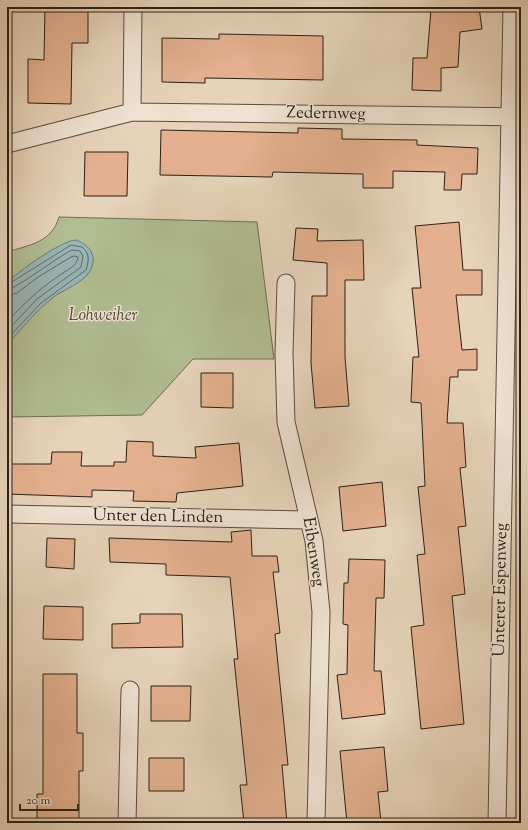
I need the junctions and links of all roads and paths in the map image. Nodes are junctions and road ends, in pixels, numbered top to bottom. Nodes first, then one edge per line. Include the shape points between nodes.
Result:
1 (133, 7) edge
2 (512, 7) edge
3 (132, 112) junction
4 (515, 117) edge
5 (7, 144) edge
6 (286, 283) dead end
7 (7, 514) edge
8 (309, 520) junction
9 (130, 690) dead end
10 (127, 823) edge
11 (316, 823) edge
12 (497, 823) edge

1 - 3 street
2 - 4 street, Unterer Espenweg
3 - 4 street, Zedernweg
3 - 5 street, Zedernweg
4 - 12 street, Unterer Espenweg
6 - 8 street, Eibenweg via 286,422
7 - 8 street, Unter den Linden
8 - 11 street, Eibenweg via 318,569 321,612
9 - 10 street

